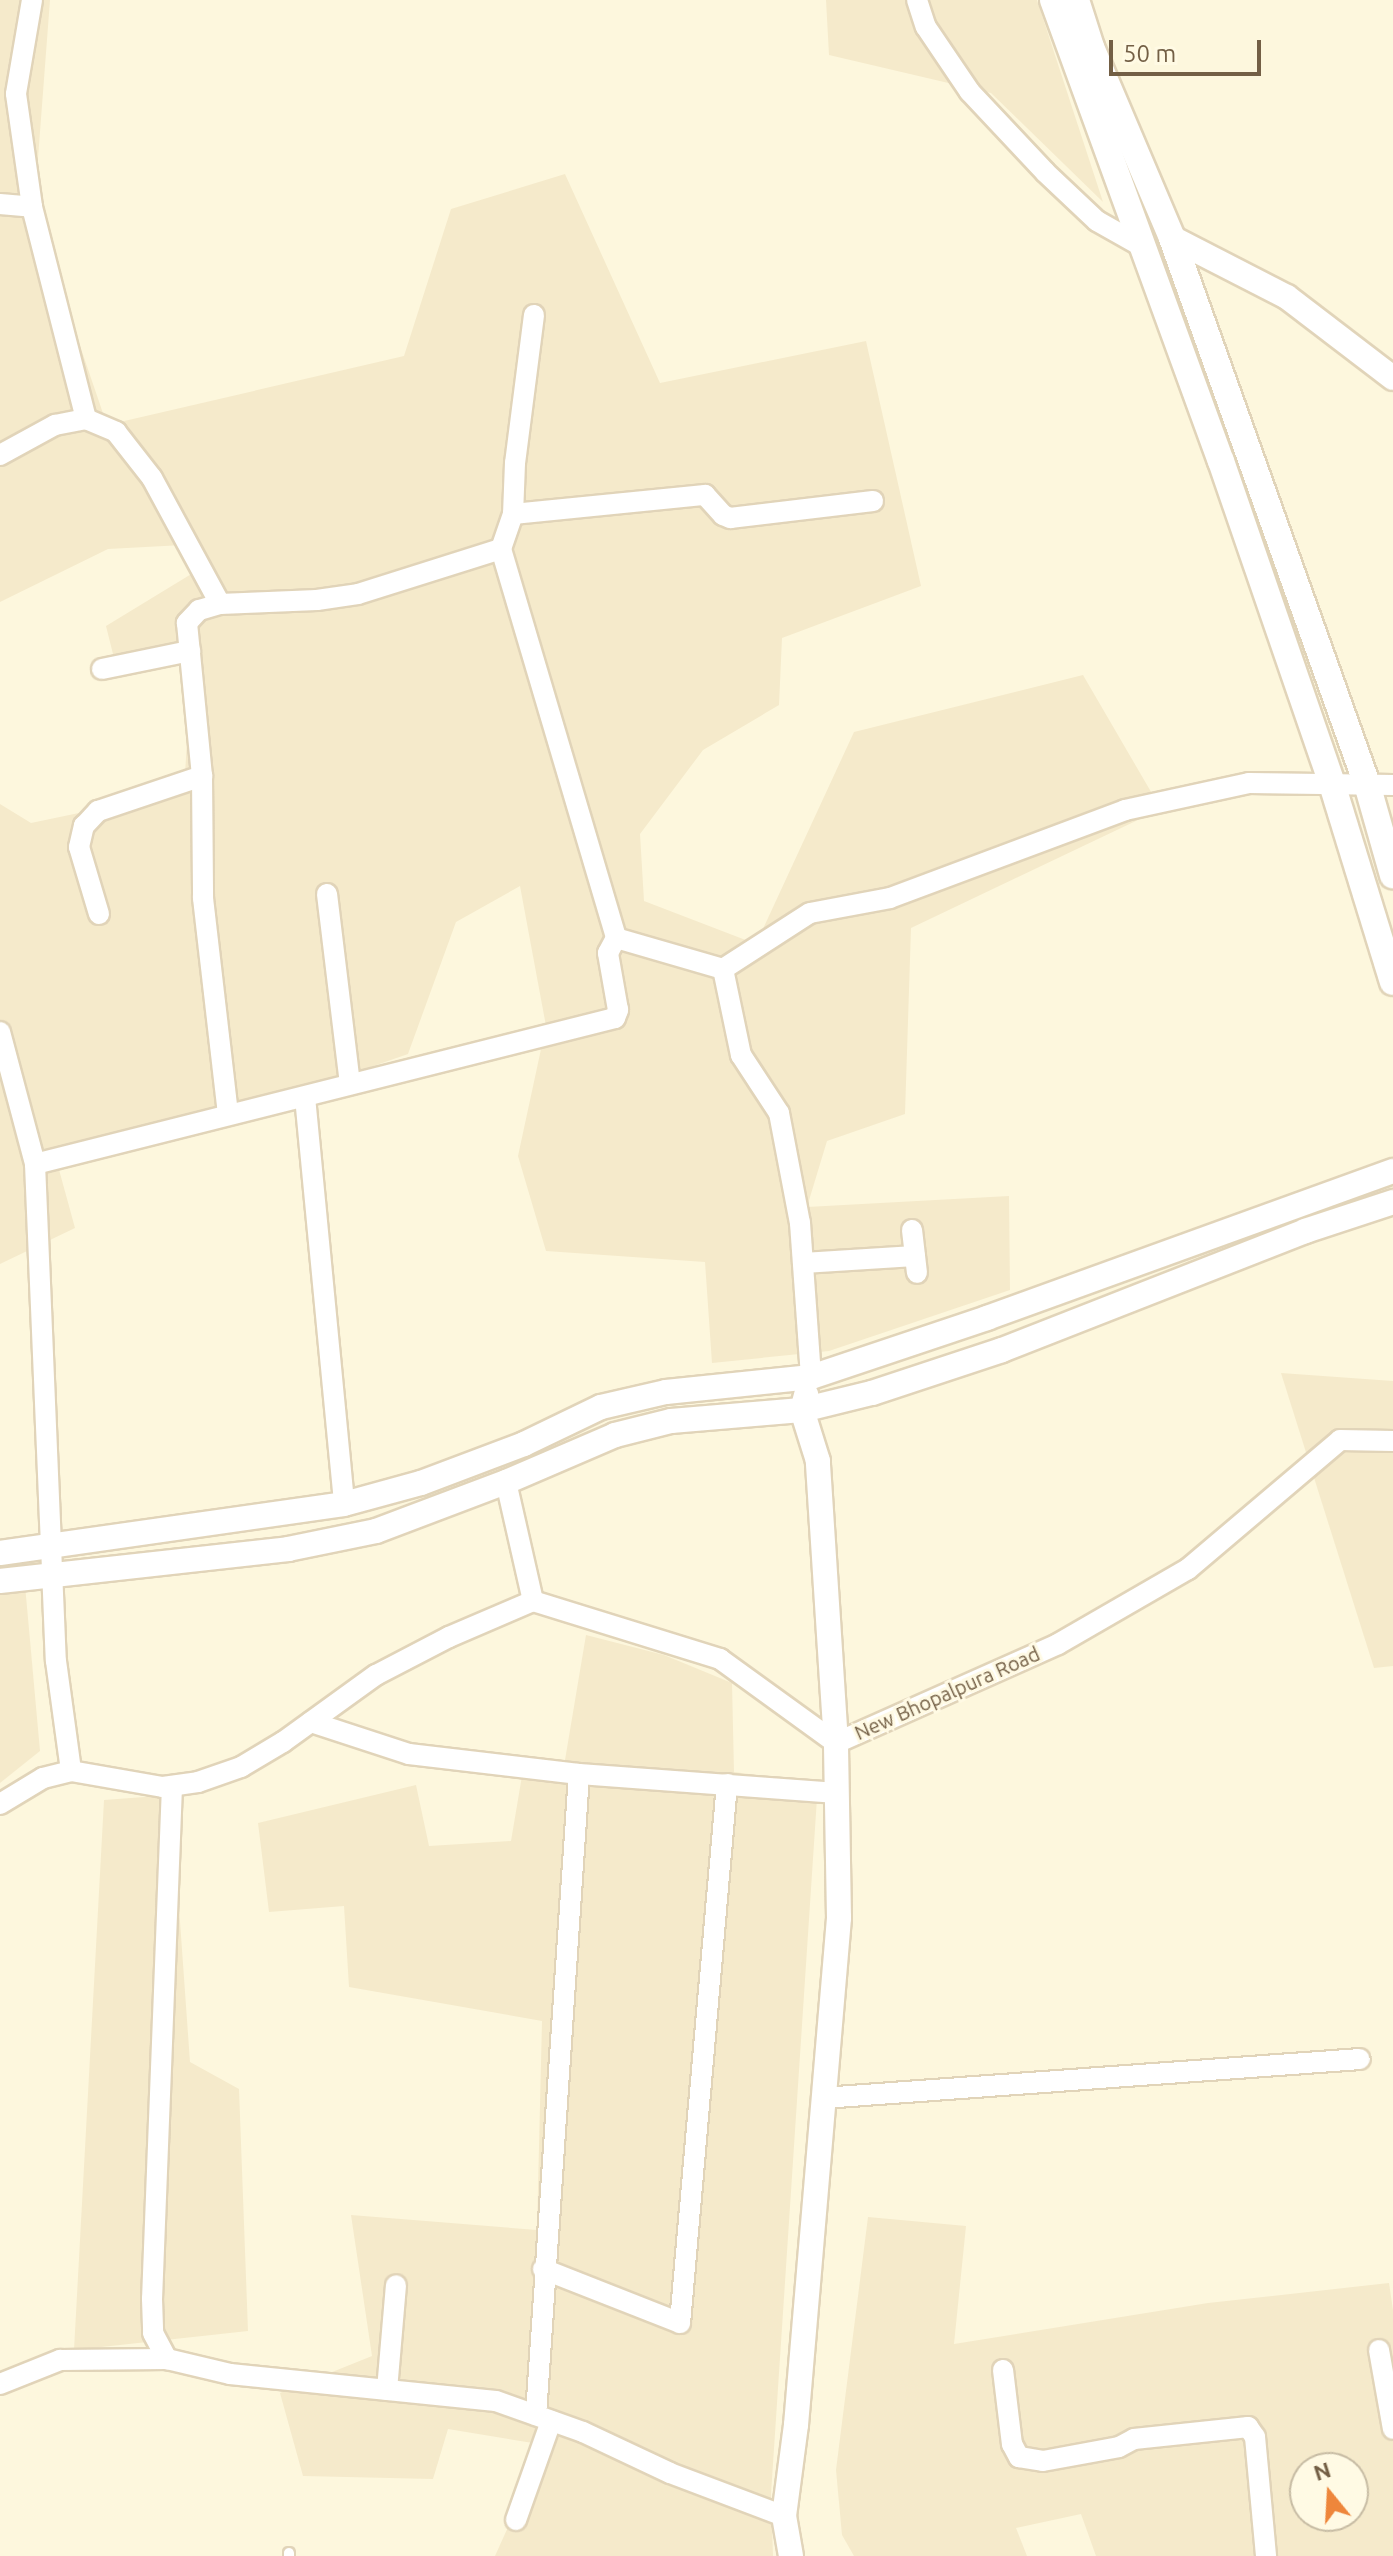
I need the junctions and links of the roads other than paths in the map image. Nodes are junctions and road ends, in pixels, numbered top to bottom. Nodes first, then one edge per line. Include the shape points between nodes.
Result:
1 (32, 0) edge
2 (917, 0) edge
3 (1053, 0) edge
4 (1076, 0) edge
5 (0, 204) edge
6 (32, 207) junction
7 (1172, 238) junction
8 (1145, 248) junction
9 (534, 315) dead end
10 (1393, 378) edge
11 (86, 419) junction
12 (0, 455) edge
13 (873, 501) dead end
14 (513, 514) junction
15 (501, 549) junction
16 (220, 604) junction
17 (190, 651) junction
18 (102, 669) dead end
19 (202, 776) junction
20 (1332, 784) junction
21 (1380, 785) edge
22 (1393, 875) edge
23 (327, 894) dead end
24 (99, 914) dead end
25 (616, 938) junction
26 (723, 969) junction
27 (1393, 982) edge
28 (0, 1032) edge
29 (350, 1083) junction
30 (305, 1097) junction
31 (228, 1114) junction
32 (35, 1164) junction
33 (1393, 1171) edge
34 (1393, 1202) edge
35 (912, 1230) dead end
36 (803, 1263) junction
37 (811, 1377) junction
38 (802, 1410) junction
39 (1393, 1441) edge
40 (506, 1482) junction
41 (344, 1504) junction
42 (49, 1543) junction
43 (0, 1553) edge
44 (51, 1572) junction
45 (0, 1581) edge
46 (533, 1601) junction
47 (311, 1722) junction
48 (836, 1743) junction
49 (71, 1771) junction
50 (579, 1774) junction
51 (727, 1784) junction
52 (172, 1786) junction
53 (837, 1793) junction
54 (0, 1804) edge
55 (1360, 2059) dead end
56 (823, 2098) junction
57 (543, 2269) junction
58 (396, 2285) dead end
59 (1379, 2350) dead end
60 (167, 2359) junction
61 (1003, 2370) dead end
62 (0, 2384) edge
63 (387, 2390) junction
64 (544, 2418) junction
65 (1393, 2429) edge
66 (784, 2516) junction
67 (516, 2520) dead end
68 (791, 2556) edge
69 (1266, 2556) edge

1 - 6 street via 16,94
2 - 8 street via 926,27 981,103 1097,221
3 - 8 main road
4 - 7 main road
5 - 6 street
6 - 11 street
7 - 10 street via 1287,297
7 - 21 main road
8 - 20 main road
9 - 14 street
11 - 12 street via 55,425
11 - 16 street via 116,432 152,478
13 - 14 street via 730,518 705,495
14 - 15 street
15 - 16 street via 358,594
15 - 25 street
16 - 17 street via 199,610 187,623
17 - 18 street
17 - 19 street
19 - 24 street via 98,811 84,826 79,847
19 - 31 street via 203,898
20 - 21 street
20 - 26 street via 1249,783 1125,810 890,898 810,913
20 - 27 main road
21 - 22 main road
23 - 29 street
25 - 26 street
25 - 29 street via 608,953 615,1018
26 - 36 street via 741,1055 779,1113
28 - 32 street
29 - 30 street
30 - 31 street
30 - 41 street
31 - 32 street
32 - 42 street
33 - 37 street
34 - 38 street via 1305,1231 1002,1350
35 - 36 street via 916,1264
36 - 37 street
37 - 38 street
37 - 41 street via 666,1392 601,1407 524,1444 421,1483
38 - 40 street via 671,1421 615,1435
38 - 48 street via 818,1461
39 - 48 street, New Bhopalpura Road via 1340,1440 1188,1569 1058,1644
40 - 44 street via 376,1531 288,1549
40 - 46 street
41 - 42 street
42 - 43 street
42 - 44 street
44 - 45 street
44 - 49 street
46 - 47 street via 376,1675
46 - 48 street, New Bhopalpura Road via 720,1659
47 - 50 street via 409,1754
47 - 52 street via 241,1767
48 - 53 street
49 - 52 street
49 - 54 street via 43,1778
50 - 51 street
50 - 57 street
51 - 53 street
51 - 57 street via 680,2323
52 - 60 street via 152,2299 153,2333
53 - 56 street via 839,1918
55 - 56 street
56 - 66 street
57 - 64 street
58 - 63 street
59 - 65 street
60 - 62 street via 60,2360
60 - 63 street via 230,2374
61 - 69 street via 1012,2444 1019,2457 1043,2461 1119,2447 1134,2439 1248,2427 1255,2437
63 - 64 street via 496,2401
64 - 66 street
64 - 67 street
66 - 68 street

